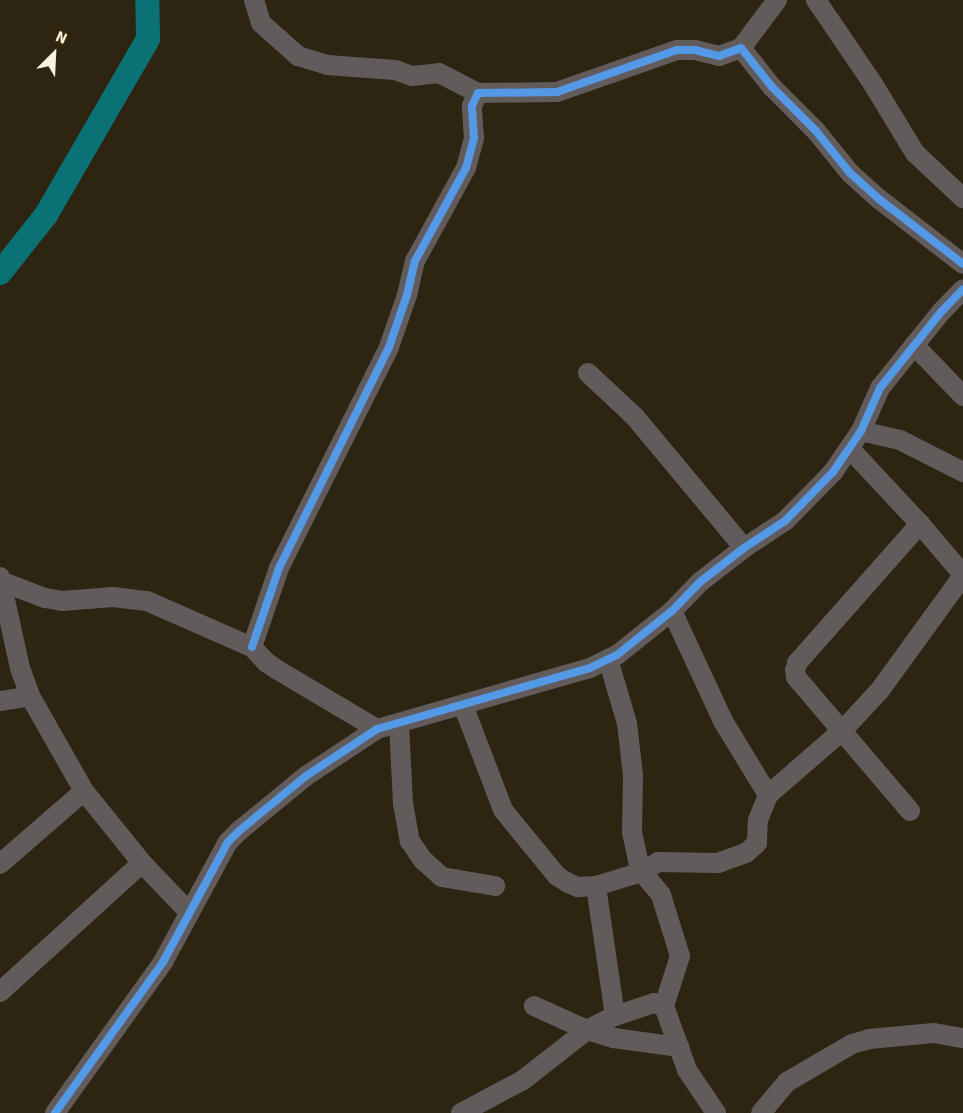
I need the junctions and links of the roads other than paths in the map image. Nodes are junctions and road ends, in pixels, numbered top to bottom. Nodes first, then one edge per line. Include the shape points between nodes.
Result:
1 (254, 0) edge
2 (777, 0) edge
3 (816, 0) edge
4 (741, 48) junction
5 (478, 93) junction
6 (963, 198) edge
7 (963, 264) edge
8 (963, 289) edge
9 (914, 345) junction
10 (588, 373) dead end
11 (963, 396) edge
12 (861, 431) junction
13 (850, 449) junction
14 (963, 472) edge
15 (920, 524) junction
16 (744, 548) junction
17 (1, 580) edge
18 (672, 611) junction
19 (252, 647) junction
20 (608, 659) junction
21 (30, 696) junction
22 (0, 701) edge
23 (463, 705) junction
24 (399, 724) junction
25 (377, 729) junction
26 (843, 730) junction
27 (84, 790) junction
28 (768, 795) junction
29 (910, 811) dead end
30 (142, 863) junction
31 (0, 864) edge
32 (642, 872) junction
33 (495, 886) dead end
34 (596, 886) junction
35 (189, 912) junction
36 (0, 992) edge
37 (534, 1006) dead end
38 (664, 1006) junction
39 (615, 1016) junction
40 (587, 1030) junction
41 (963, 1038) edge
42 (679, 1047) junction
43 (55, 1113) edge
44 (460, 1113) edge
45 (716, 1113) edge
46 (761, 1113) edge

1 - 5 street via 261,23 298,56 327,65 395,70 412,76 439,73
2 - 4 street
3 - 6 street via 915,153
4 - 5 street via 719,56 677,50 557,92
4 - 7 street via 850,173
5 - 19 street via 472,106 474,138 466,168 418,254 389,347 279,568
8 - 9 street
9 - 11 street
9 - 12 street via 877,394
10 - 16 street via 635,417
12 - 13 street
12 - 14 street via 900,440
13 - 15 street
13 - 16 street via 785,521
15 - 26 street via 960,571 960,583 880,690
15 - 26 street via 797,663 796,677
16 - 18 street via 700,582
17 - 19 street via 62,601 113,597 147,601
17 - 21 street
18 - 20 street
18 - 28 street via 723,721
19 - 25 street via 266,663
20 - 23 street via 590,668
20 - 32 street via 627,723 633,776 632,832
21 - 22 street
21 - 27 street
23 - 24 street
23 - 34 street via 503,810 557,876 578,887
24 - 25 street
24 - 33 street via 403,803 410,841 442,877
25 - 35 street via 306,776 239,831 228,842
26 - 28 street
26 - 29 street
27 - 30 street
27 - 31 street
28 - 32 street via 758,820 757,843 746,852 718,863 658,862
30 - 35 street
30 - 36 street
32 - 34 street
32 - 38 street via 661,895 680,956
34 - 39 street
35 - 43 street via 163,962
37 - 40 street
38 - 39 street via 654,1003
38 - 42 street
39 - 40 street
40 - 42 street
40 - 44 street via 523,1080
41 - 46 street via 934,1032 852,1044 787,1082
42 - 45 street via 687,1070

